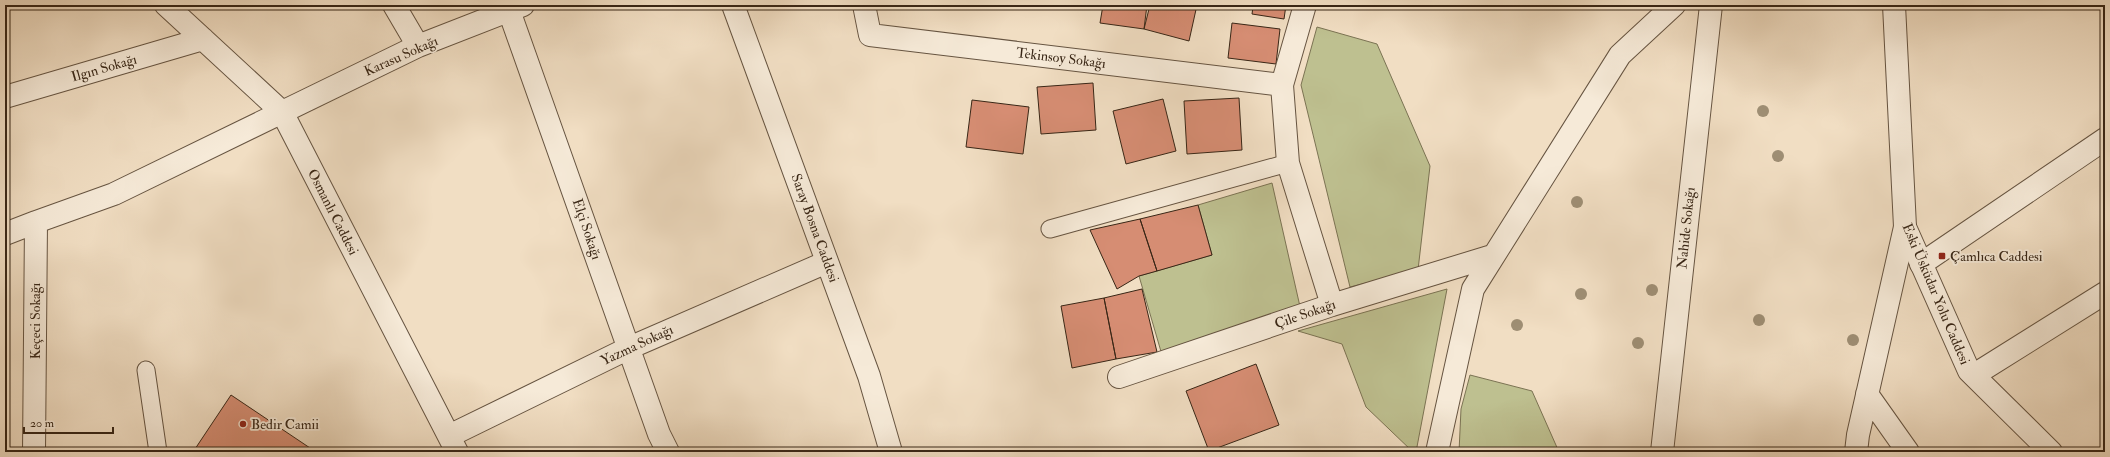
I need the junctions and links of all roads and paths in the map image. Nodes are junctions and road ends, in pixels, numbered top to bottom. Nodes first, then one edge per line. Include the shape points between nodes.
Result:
1 (166, 5) edge
2 (394, 5) edge
3 (733, 5) edge
4 (864, 5) edge
5 (1305, 5) edge
6 (1674, 5) edge
7 (1711, 5) edge
8 (1894, 5) edge
9 (513, 7) edge
10 (203, 39) junction
11 (418, 46) junction
12 (1282, 85) junction
13 (5, 97) edge
14 (282, 112) junction
15 (2105, 139) edge
16 (1288, 163) junction
17 (36, 222) junction
18 (1904, 226) junction
19 (1050, 229) dead end
20 (5, 234) edge
21 (1492, 256) junction
22 (827, 262) junction
23 (1921, 264) junction
24 (2105, 293) edge
25 (1332, 305) junction
26 (629, 348) junction
27 (146, 370) dead end
28 (1974, 375) junction
29 (1119, 377) dead end
30 (1867, 394) junction
31 (453, 444) edge
32 (34, 452) edge
33 (158, 452) edge
34 (668, 452) edge
35 (891, 452) edge
36 (1436, 452) edge
37 (1662, 452) edge
38 (1856, 452) edge
39 (1908, 452) edge
40 (2051, 452) edge

1 - 10 street, Osmanlı Caddesi
2 - 11 street
3 - 22 street, Saray Bosna Caddesi
4 - 12 street, Tekinsoy Sokağı via 870,35
5 - 12 street
6 - 21 street via 1620,54
7 - 37 street, Nahide Sokağı
8 - 18 street, Eski Üsküdar Yolu Caddesi
9 - 11 street, Karasu Sokağı
9 - 26 street, Elçi Sokağı
10 - 13 street, Ilgın Sokağı
10 - 14 street, Osmanlı Caddesi
11 - 14 street, Karasu Sokağı
12 - 16 street
14 - 17 street, Karasu Sokağı via 114,194
14 - 31 street, Osmanlı Caddesi
15 - 23 street
16 - 19 lane
16 - 25 street
17 - 20 street
17 - 32 street, Keçeci Sokağı
18 - 23 street, Eski Üsküdar Yolu Caddesi
18 - 30 street
21 - 25 street, Çile Sokağı
21 - 36 street via 1473,289
22 - 26 street, Yazma Sokağı
22 - 35 street, Saray Bosna Caddesi via 869,376
23 - 28 street, Eski Üsküdar Yolu Caddesi via 1969,371
24 - 28 street
25 - 29 street, Çile Sokağı
26 - 31 street, Yazma Sokağı
26 - 34 street, Elçi Sokağı
27 - 33 lane
28 - 40 street, Eski Üsküdar Yolu Caddesi
30 - 38 street
30 - 39 street

